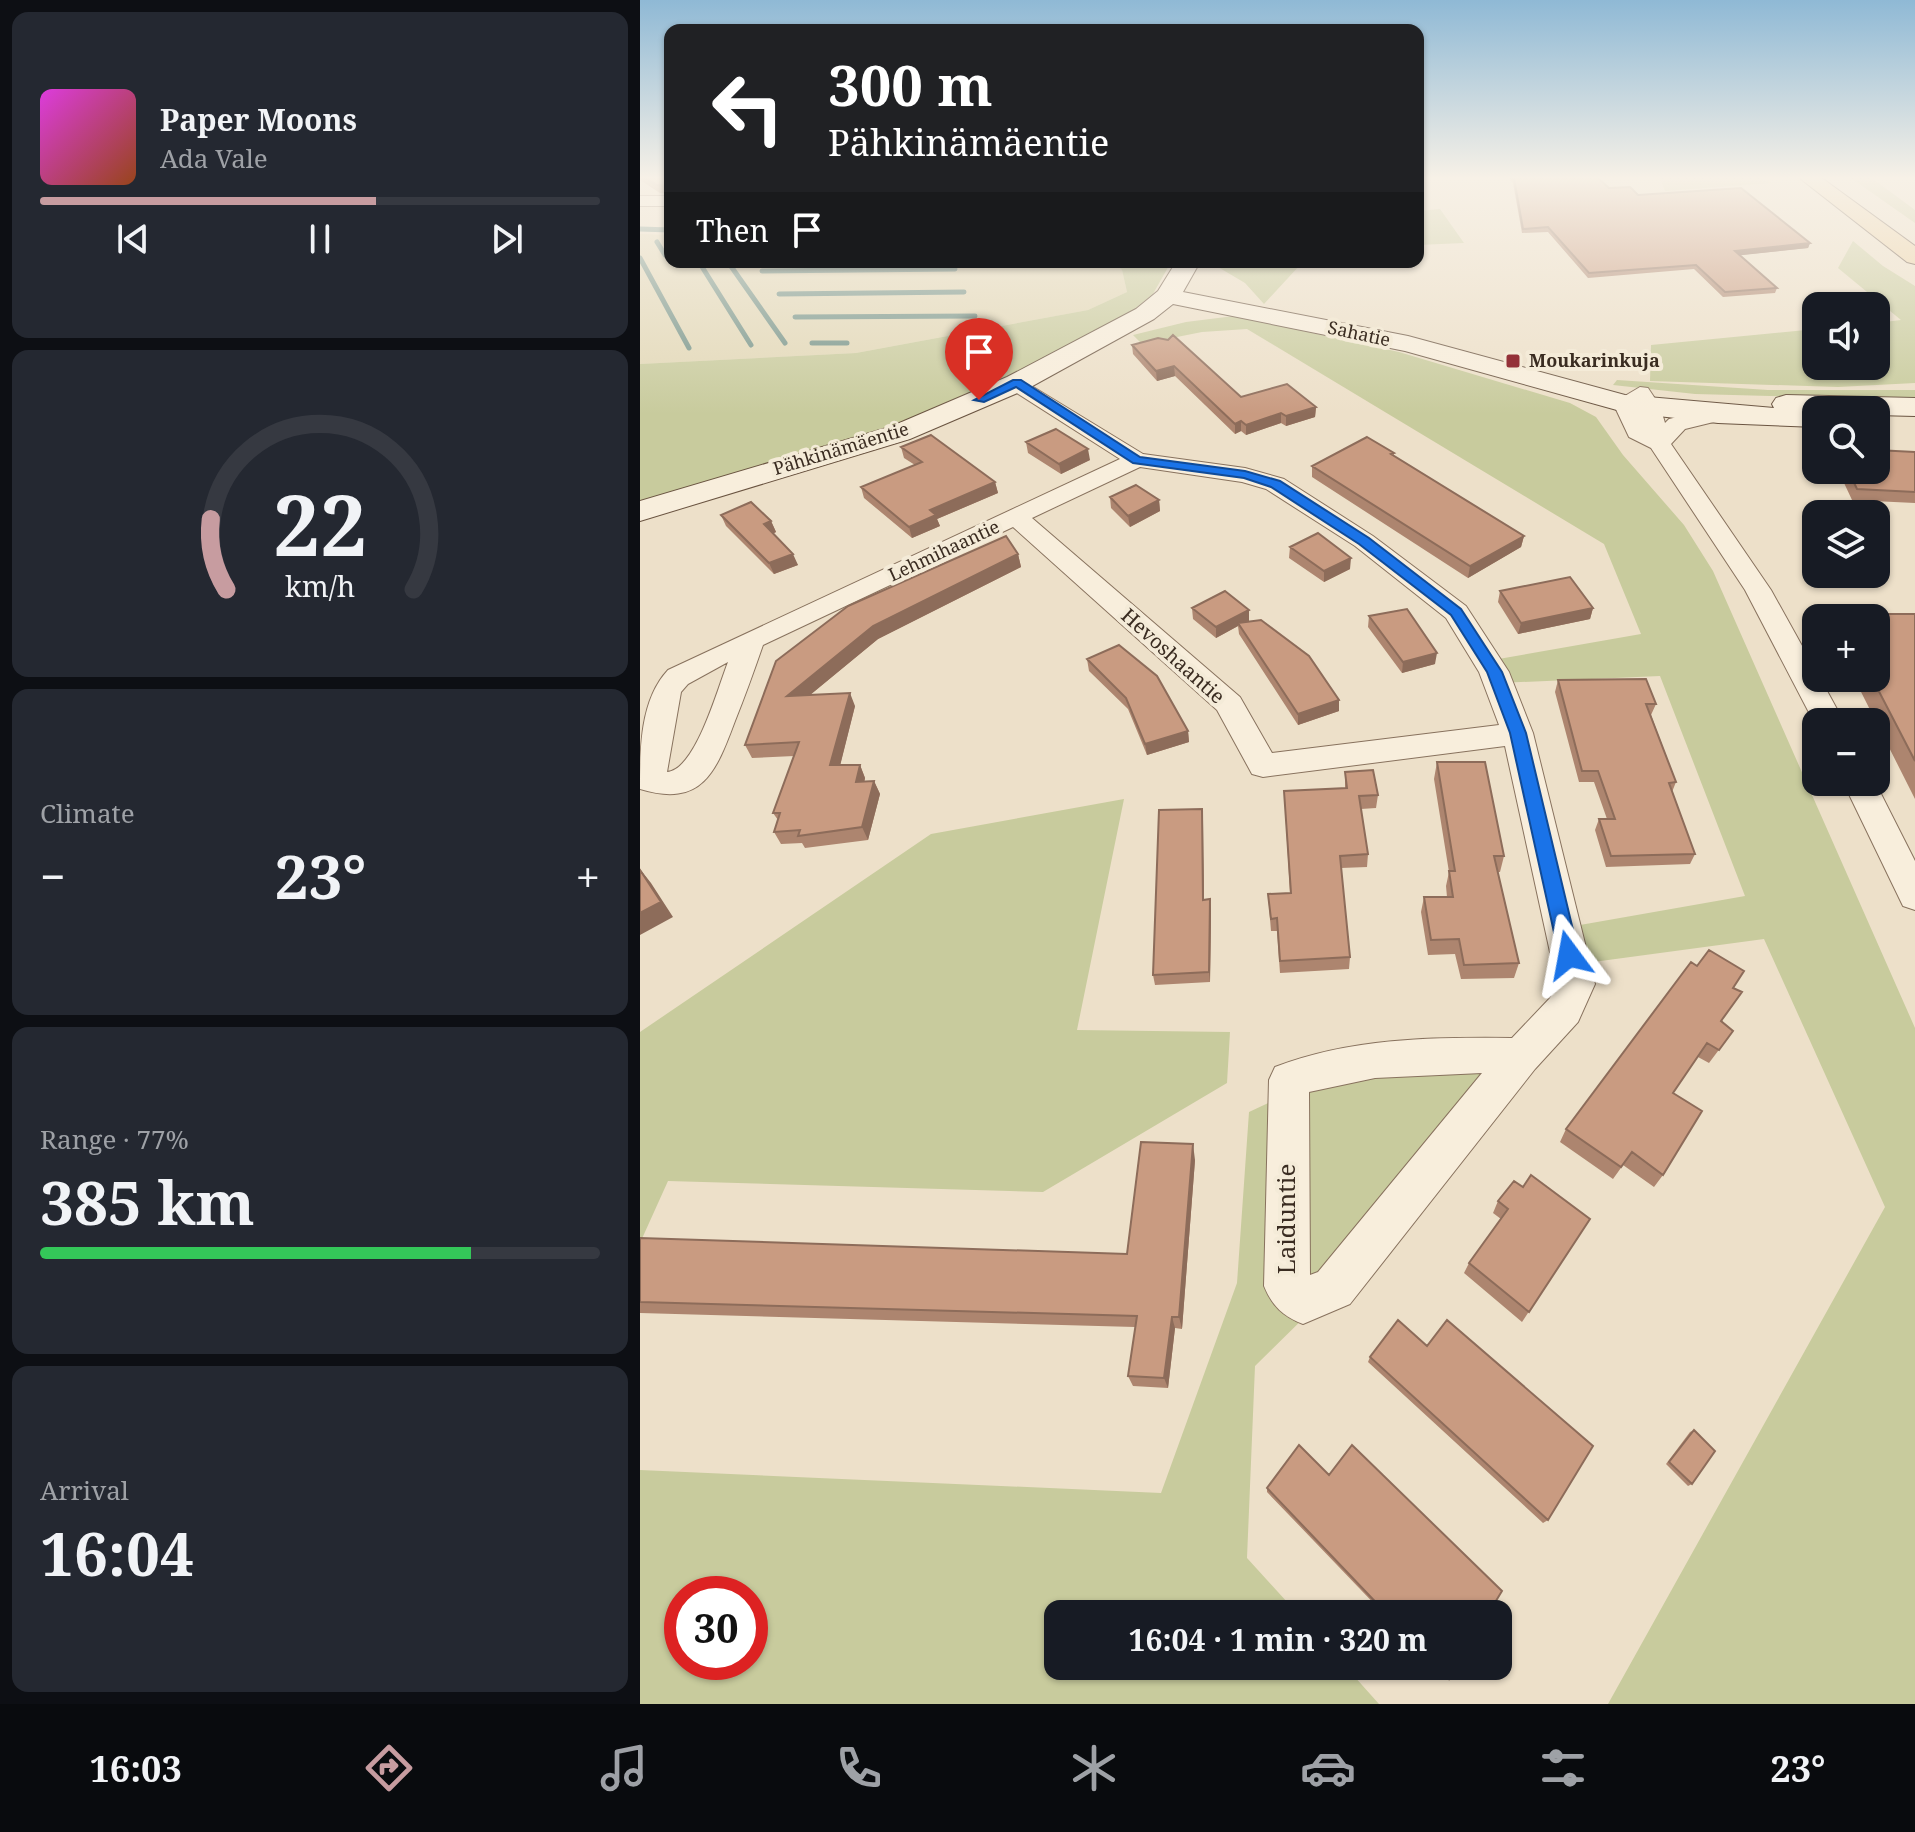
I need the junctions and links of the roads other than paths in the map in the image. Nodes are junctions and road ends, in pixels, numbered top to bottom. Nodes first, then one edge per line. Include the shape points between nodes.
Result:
1 (1184, 268) edge
2 (1168, 296) junction
3 (1017, 383) junction
4 (1638, 401) junction
5 (1915, 407) edge
6 (1718, 414) junction
7 (1802, 417) edge
8 (1890, 421) edge
9 (1915, 422) edge
10 (1659, 443) junction
11 (1137, 460) junction
12 (640, 511) edge
13 (1016, 517) junction
14 (751, 640) junction
15 (1821, 708) edge
16 (1518, 733) junction
17 (1866, 796) edge
18 (1915, 896) edge
19 (1521, 1056) junction

1 - 2 street, Pähkinämäentie
2 - 3 street, Pähkinämäentie via 1145,314
2 - 4 street, Sahatie via 1382,338
3 - 11 street, Laiduntie
3 - 12 street, Pähkinämäentie via 900,433
4 - 5 street, Sahatie
4 - 6 street, Sahatie
4 - 10 street via 1637,432
6 - 7 street, Sahatie
6 - 10 street via 1677,424
8 - 9 street
10 - 15 street via 1758,590
11 - 13 street, Lehmihaantie
11 - 16 street, Laiduntie via 1275,484 1364,541 1456,612 1494,672
13 - 14 street, Lehmihaantie
13 - 16 street, Hevoshaantie via 1229,704 1263,766
14 - 14 street, Lehmihaantie via 678,677 667,689 649,780 680,784 704,763
16 - 19 street, Laiduntie via 1576,984 1564,1010
17 - 18 street
19 - 19 street, Laiduntie via 1334,1288 1303,1301 1287,1286 1289,1080 1316,1070 1408,1055

